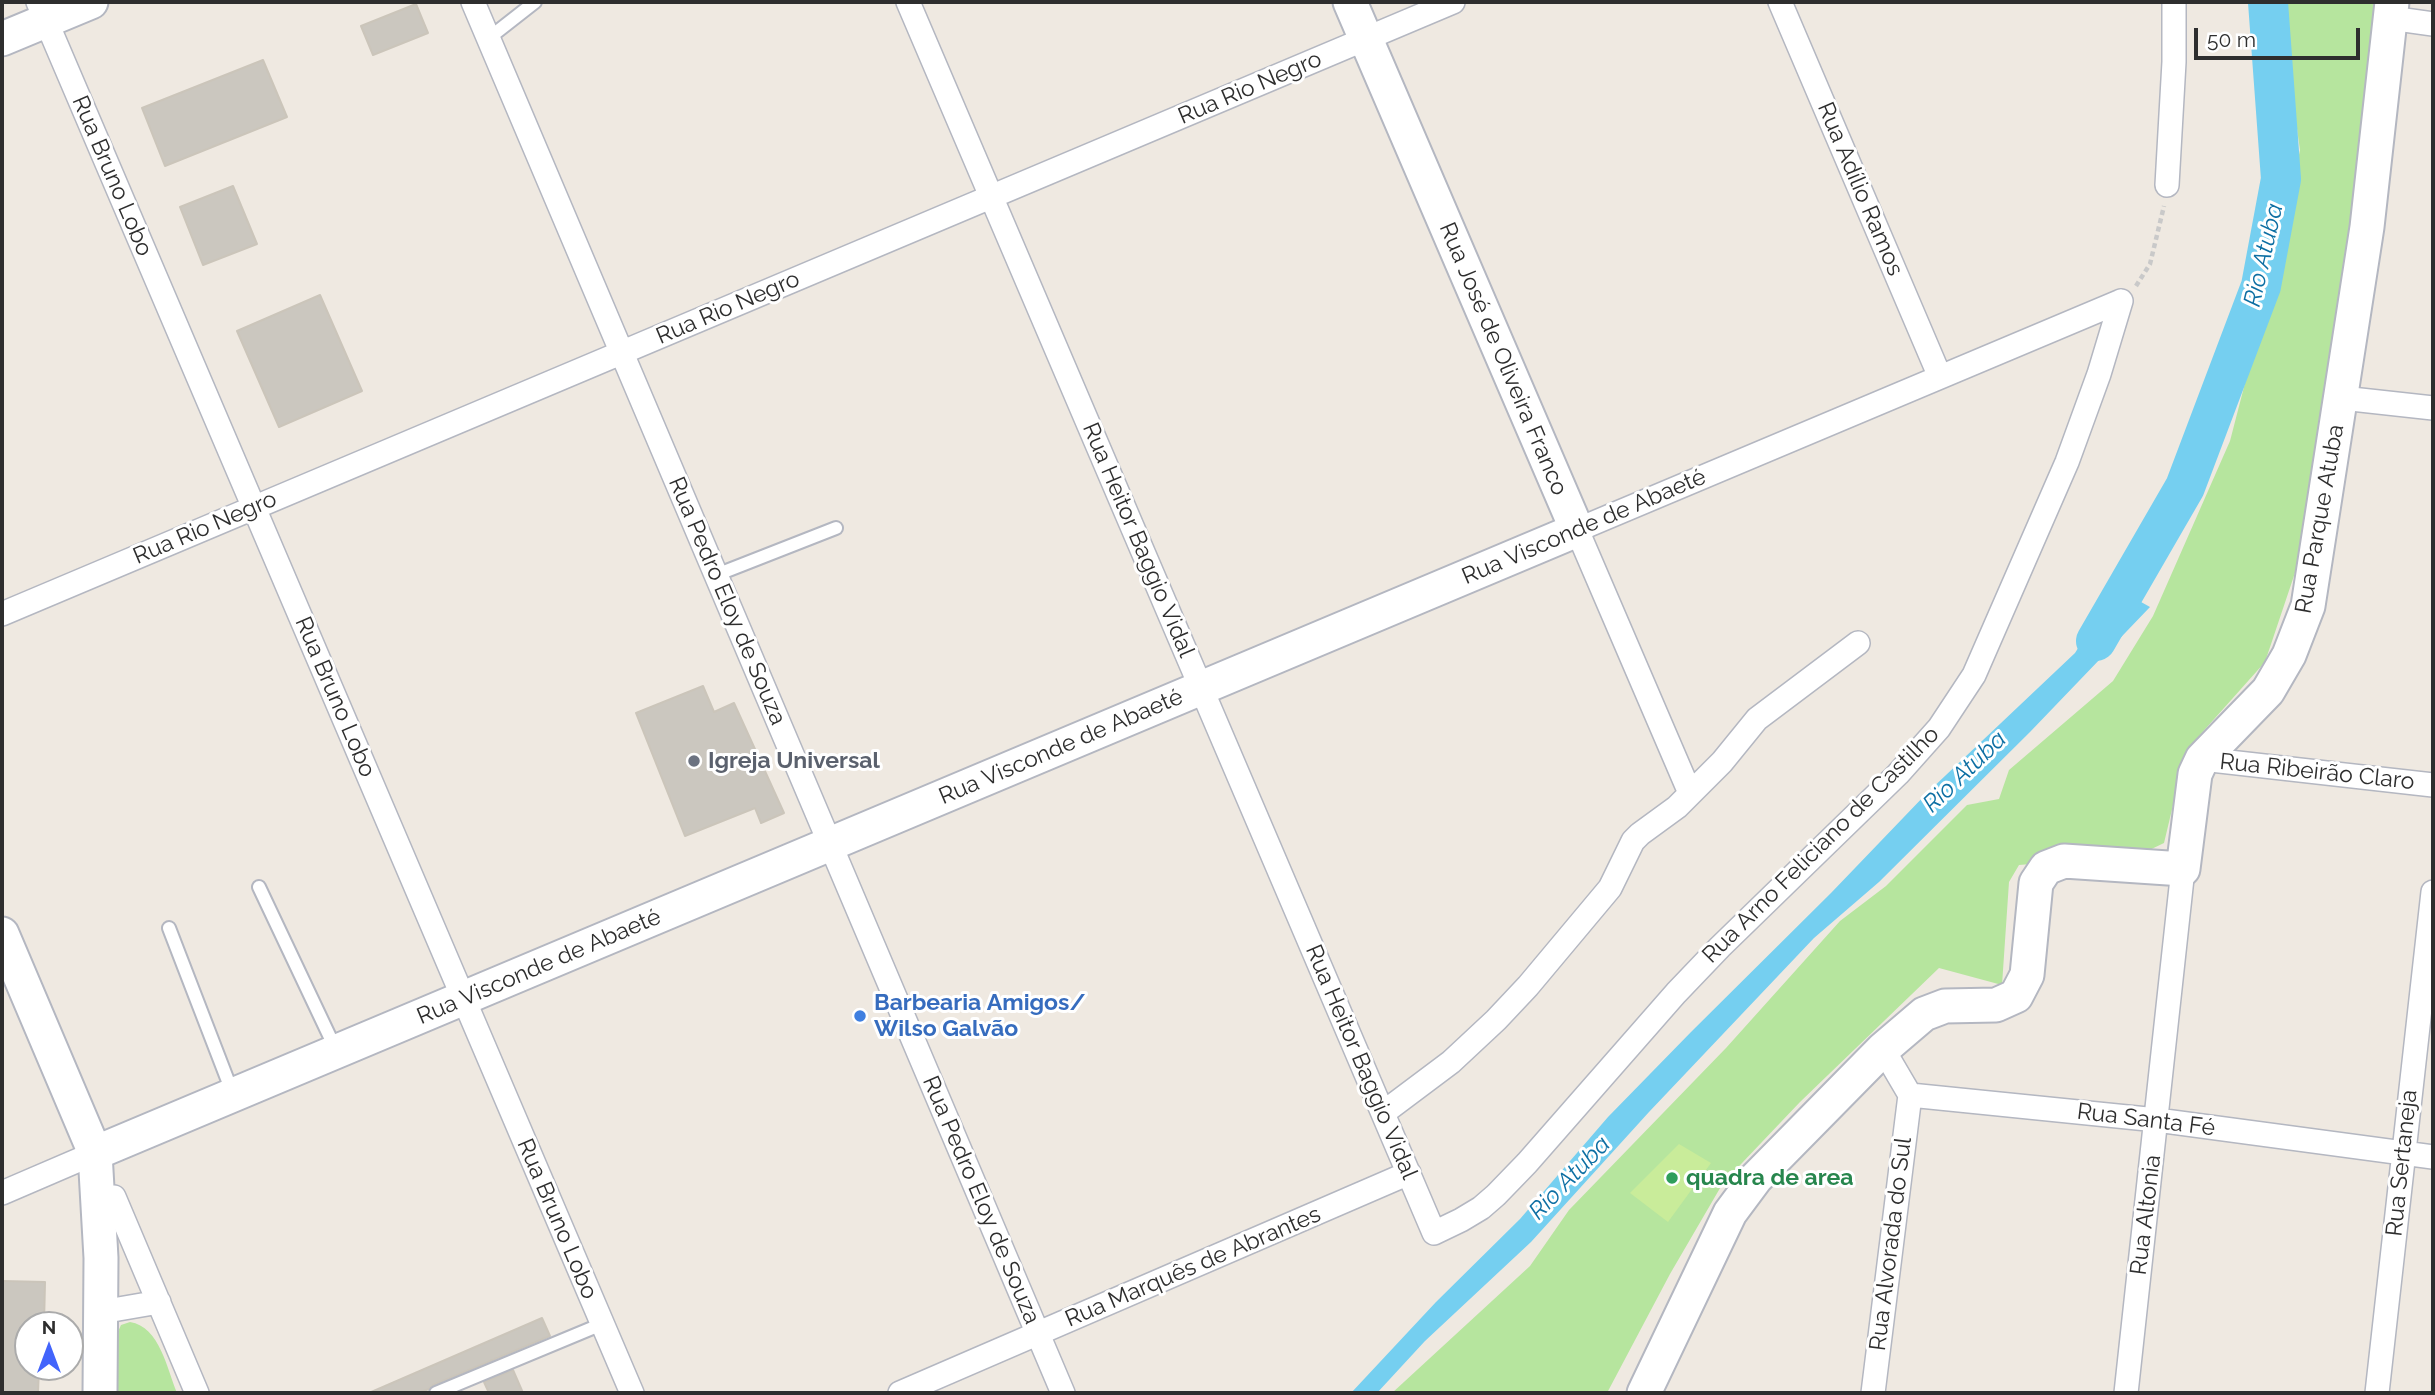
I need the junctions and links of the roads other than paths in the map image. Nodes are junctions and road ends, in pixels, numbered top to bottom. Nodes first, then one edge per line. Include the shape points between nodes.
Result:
1 (91, 2) edge
2 (473, 2) edge
3 (535, 2) edge
4 (908, 2) edge
5 (1350, 2) edge
6 (1453, 2) edge
7 (1780, 2) edge
8 (2174, 2) edge
9 (2391, 10) edge
10 (42, 11) edge
11 (2433, 24) edge
12 (489, 38) junction
13 (1366, 39) junction
14 (2, 40) edge
15 (2168, 185) road end
16 (992, 197) junction
17 (2120, 301) joint
18 (622, 352) junction
19 (1940, 377) junction
20 (2342, 398) junction
21 (2433, 408) edge
22 (254, 507) junction
23 (836, 528) dead end
24 (1577, 530) junction
25 (716, 575) junction
26 (2, 614) edge
27 (1858, 643) dead end
28 (1201, 688) junction
29 (2202, 759) junction
30 (2433, 785) edge
31 (1690, 793) junction
32 (830, 844) junction
33 (2183, 869) junction
34 (259, 887) dead end
35 (2433, 892) edge
36 (169, 928) dead end
37 (2, 934) edge
38 (463, 999) junction
39 (1882, 1049) junction
40 (337, 1052) junction
41 (234, 1095) junction
42 (1910, 1095) junction
43 (1383, 1113) junction
44 (2157, 1120) junction
45 (95, 1153) junction
46 (2403, 1154) junction
47 (2433, 1157) edge
48 (1409, 1173) junction
49 (2, 1193) edge
50 (114, 1197) dead end
51 (1434, 1233) joint
52 (159, 1302) junction
53 (101, 1312) junction
54 (602, 1324) junction
55 (1038, 1334) junction
56 (100, 1393) edge
57 (197, 1393) edge
58 (436, 1393) edge
59 (632, 1393) edge
60 (901, 1393) edge
61 (1063, 1393) edge
62 (1644, 1393) edge
63 (1873, 1393) edge
64 (2126, 1393) edge
65 (2377, 1393) edge

1 - 10 street
2 - 12 street, Rua Pedro Eloy de Souza
3 - 12 lane
4 - 16 street, Rua Heitor Baggio Vidal
5 - 13 street, Rua José de Oliveira Franco
6 - 13 street, Rua Rio Negro
7 - 19 street, Rua Adílio Ramos
8 - 15 street
9 - 11 street
9 - 20 street, Rua Parque Atuba via 2367,228
10 - 14 street
10 - 22 street, Rua Bruno Lobo
12 - 18 street, Rua Pedro Eloy de Souza
13 - 16 street, Rua Rio Negro
13 - 24 street, Rua José de Oliveira Franco
16 - 18 street, Rua Rio Negro
16 - 28 street, Rua Heitor Baggio Vidal
17 - 19 street, Rua Visconde de Abaeté
17 - 51 street, Rua Arno Feliciano de Castilho via 2067,462 1974,675 1938,728 1898,774 1676,993 1496,1195
18 - 22 street, Rua Rio Negro
18 - 25 street, Rua Pedro Eloy de Souza
19 - 24 street, Rua Visconde de Abaeté
20 - 21 street
20 - 29 street, Rua Parque Atuba via 2308,606 2268,691
22 - 26 street, Rua Rio Negro
22 - 38 street, Rua Bruno Lobo
23 - 25 lane
24 - 28 street, Rua Visconde de Abaeté
24 - 31 street, Rua José de Oliveira Franco
25 - 32 street, Rua Pedro Eloy de Souza
27 - 31 street via 1757,719
28 - 32 street, Rua Visconde de Abaeté
28 - 43 street, Rua Heitor Baggio Vidal
29 - 30 street, Rua Ribeirão Claro
29 - 33 street, Rua Parque Atuba via 2195,774
31 - 43 street via 1633,841 1610,888 1496,1020 1451,1062
32 - 38 street, Rua Visconde de Abaeté
32 - 55 street, Rua Pedro Eloy de Souza
33 - 39 street via 2064,860 2046,867 2036,883 2027,975 2016,996 1996,1005 1945,1006 1924,1014
33 - 44 street, Rua Altonia
34 - 40 lane
35 - 46 street, Rua Sertaneja
36 - 41 lane
37 - 45 street
38 - 40 street, Rua Visconde de Abaeté
38 - 54 street, Rua Bruno Lobo
39 - 42 street
39 - 62 street via 1756,1178 1730,1213
40 - 41 street, Rua Visconde de Abaeté
41 - 45 street, Rua Visconde de Abaeté
42 - 44 street, Rua Santa Fé
42 - 63 street, Rua Alvorada do Sul
43 - 48 street, Rua Heitor Baggio Vidal
44 - 46 street, Rua Santa Fé
44 - 64 street, Rua Altonia
45 - 49 street, Rua Visconde de Abaeté
45 - 53 street
46 - 47 street, Rua Santa Fé
46 - 65 street, Rua Sertaneja
48 - 51 street, Rua Heitor Baggio Vidal
48 - 55 street, Rua Marquês de Abrantes
50 - 52 street
52 - 53 street
52 - 57 street
53 - 56 street
54 - 58 lane
54 - 59 street, Rua Bruno Lobo
55 - 60 street, Rua Marquês de Abrantes
55 - 61 street, Rua Pedro Eloy de Souza

